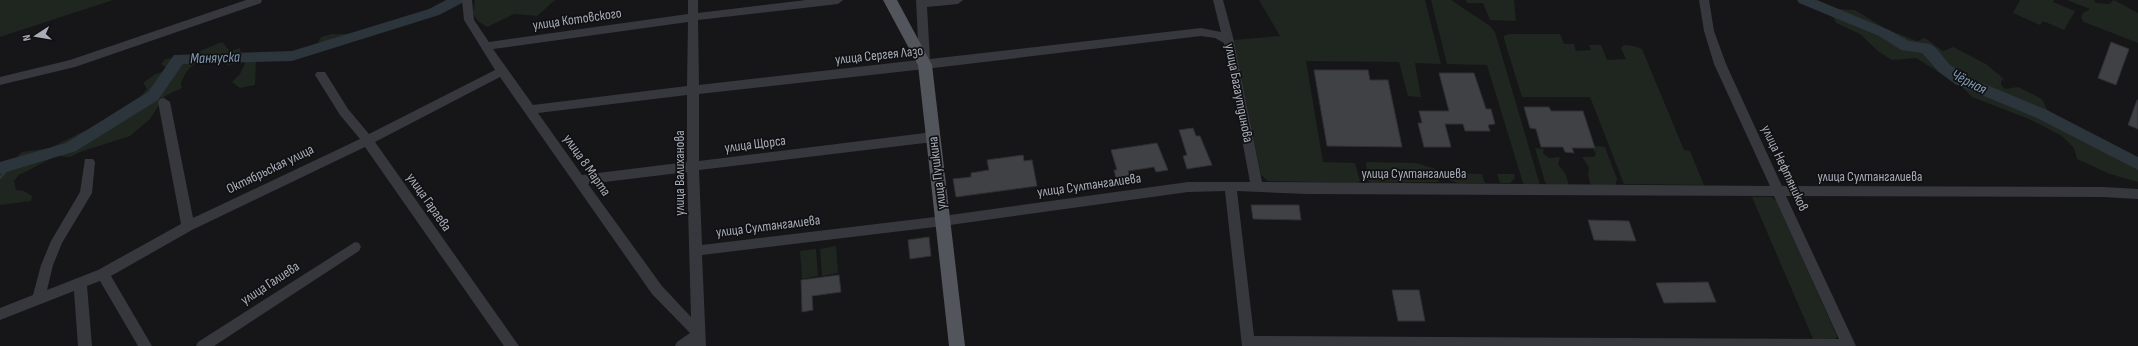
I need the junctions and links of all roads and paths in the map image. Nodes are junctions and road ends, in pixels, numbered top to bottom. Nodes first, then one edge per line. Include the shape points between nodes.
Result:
1 (257, 0) edge
2 (693, 0) edge
3 (838, 0) edge
4 (890, 0) edge
5 (958, 0) edge
6 (1218, 0) edge
7 (1704, 0) edge
8 (467, 2) edge
9 (922, 2) edge
10 (693, 17) junction
11 (1229, 41) junction
12 (486, 46) junction
13 (925, 65) junction
14 (502, 71) junction
15 (321, 75) dead end
16 (0, 81) edge
17 (694, 89) junction
18 (164, 102) dead end
19 (531, 110) junction
20 (933, 137) junction
21 (367, 140) junction
22 (89, 162) dead end
23 (693, 167) junction
24 (580, 180) junction
25 (1230, 186) junction
26 (1257, 186) junction
27 (1779, 191) junction
28 (2138, 194) edge
29 (943, 220) junction
30 (188, 226) junction
31 (355, 247) dead end
32 (695, 250) junction
33 (103, 274) junction
34 (80, 284) junction
35 (39, 298) junction
36 (0, 314) edge
37 (699, 340) edge
38 (1249, 344) edge
39 (1513, 344) edge
40 (1557, 344) edge
41 (85, 346) edge
42 (145, 346) edge
43 (203, 346) edge
44 (512, 346) edge
45 (682, 346) edge
46 (956, 346) edge
47 (1849, 346) edge

1 - 16 street via 71,64
2 - 10 street, улица Валиханова
3 - 10 street, улица Котовского
4 - 13 main road
5 - 9 street
6 - 11 street, улица Багаутдинова
7 - 27 street, улица Нефтяников via 1709,31 1720,64
8 - 12 street, улица 8 Марта via 470,20
9 - 13 street, улица Пушкина
10 - 12 street, улица Котовского
10 - 17 street, улица Валиханова
11 - 13 street, улица Сергея Лазо via 1218,35 1201,32
11 - 26 street, улица Багаутдинова
12 - 14 street, улица 8 Марта
13 - 17 street, улица Сергея Лазо
13 - 20 main road, улица Пушкина
14 - 19 street, улица 8 Марта
14 - 21 street, Октябрьская улица
15 - 21 street, улица Гараева via 344,112
17 - 19 street, улица Сергея Лазо
17 - 23 street, улица Валиханова
18 - 30 street
19 - 24 street, улица 8 Марта
20 - 23 street, улица Щорса
20 - 29 main road, улица Пушкина
21 - 30 street, Октябрьская улица
21 - 44 street, улица Гараева
22 - 35 street via 86,193 57,241 47,265
23 - 24 street, улица Щорса
23 - 32 street, улица Валиханова
24 - 37 street, улица 8 Марта via 657,290
25 - 26 street, улица Султангалиева
25 - 29 street, улица Султангалиева via 1188,187
25 - 38 street
26 - 27 street, улица Султангалиева via 1307,189
27 - 28 street, улица Султангалиева
27 - 47 street, улица Нефтяников
29 - 32 street, улица Султангалиева
29 - 46 main road, улица Пушкина
30 - 33 street, Октябрьская улица
31 - 43 street, улица Галиева
32 - 37 street, улица Валиханова
33 - 34 street, Октябрьская улица
33 - 42 street
34 - 35 street, Октябрьская улица
34 - 41 street
35 - 36 street, Октябрьская улица
37 - 45 street
38 - 39 street
39 - 40 street
40 - 47 street

